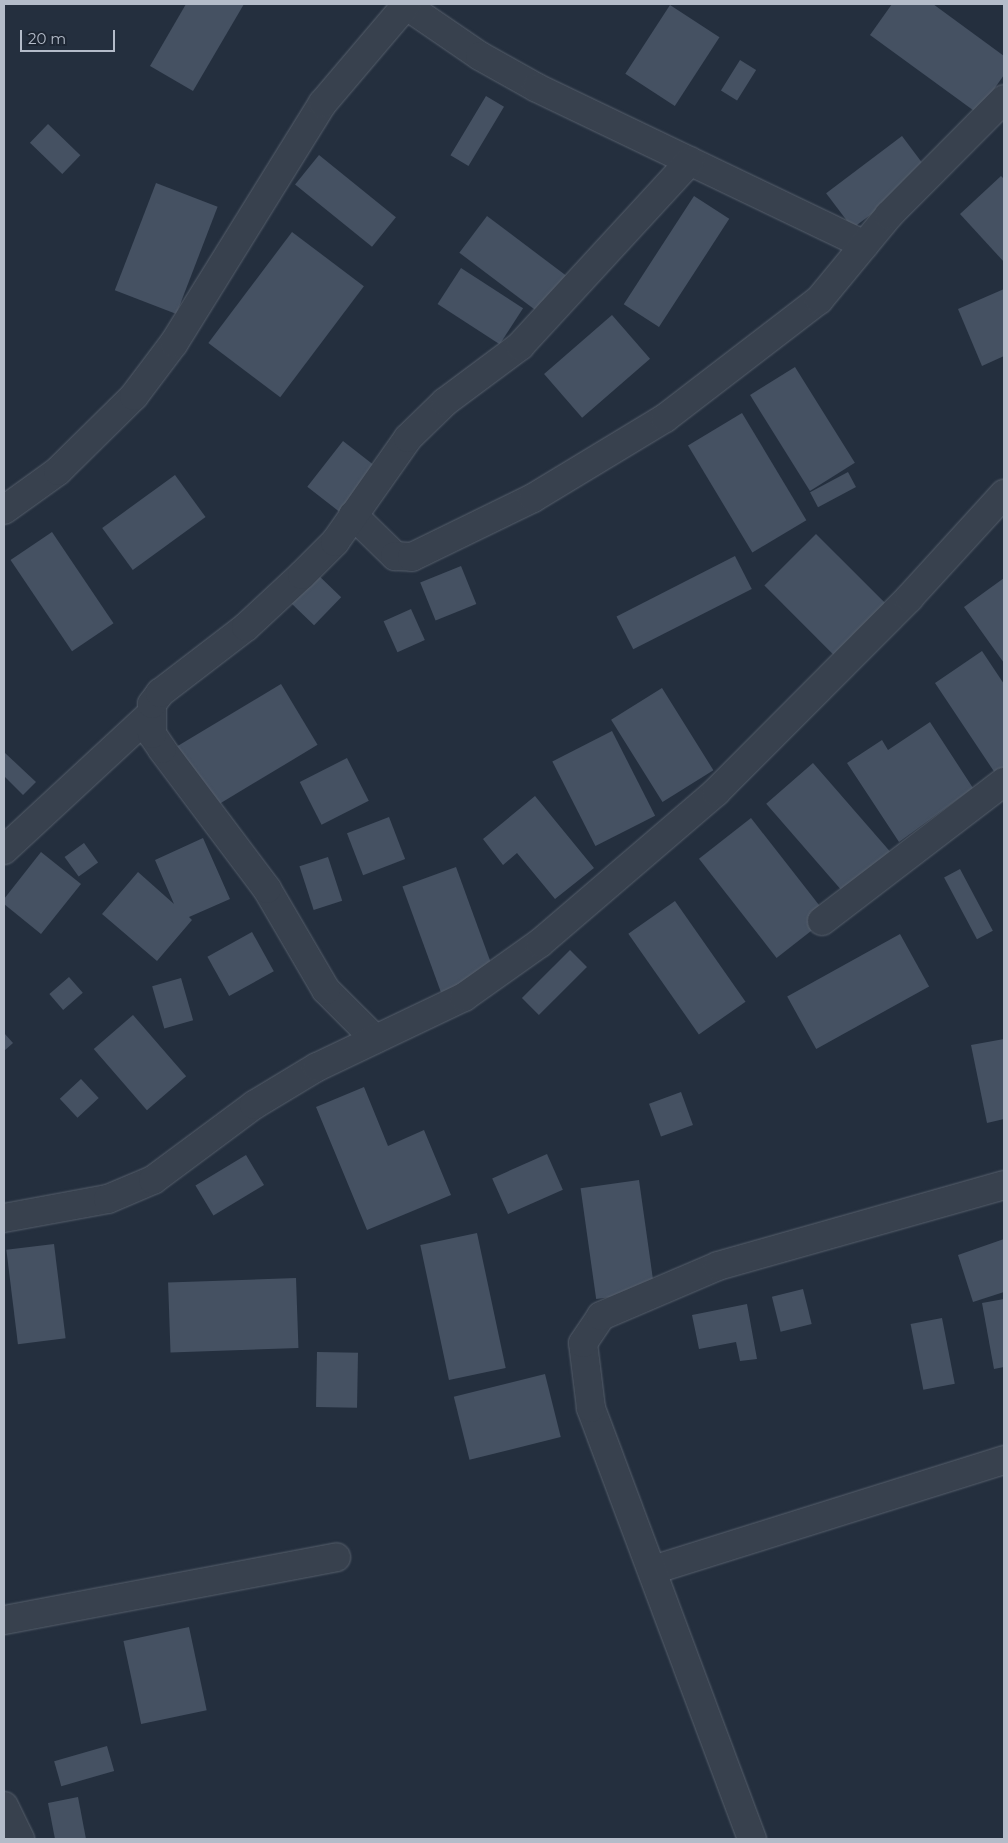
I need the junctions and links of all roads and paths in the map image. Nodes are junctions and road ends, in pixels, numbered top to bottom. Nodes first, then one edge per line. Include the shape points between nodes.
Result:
1 (405, 4) edge
2 (1004, 99) edge
3 (690, 160) junction
4 (864, 245) junction
5 (1004, 494) edge
6 (4, 510) edge
7 (353, 515) junction
8 (150, 715) junction
9 (1004, 782) edge
10 (4, 850) edge
11 (822, 921) dead end
12 (375, 1039) junction
13 (1004, 1185) edge
14 (4, 1218) edge
15 (1004, 1460) edge
16 (336, 1557) dead end
17 (653, 1570) junction
18 (4, 1620) edge
19 (4, 1806) edge
20 (14, 1837) edge
21 (752, 1839) edge

1 - 3 street via 480,56 537,88
1 - 6 street via 322,103 174,343 134,396 58,471
2 - 4 street
3 - 4 street
3 - 7 street via 520,346 445,402 408,438
4 - 7 street via 839,279 793,324 673,413 469,533 400,559
5 - 12 street via 909,598 716,792 610,885 540,943 464,997
7 - 8 street via 335,542 246,627 160,693 152,704
8 - 10 street
8 - 12 street via 157,742 267,889 326,990
9 - 11 street
12 - 14 street via 317,1067 254,1105 154,1180 108,1199
13 - 17 street via 718,1266 601,1316 583,1343 592,1408
15 - 17 street
16 - 18 street
17 - 21 street
19 - 20 street

